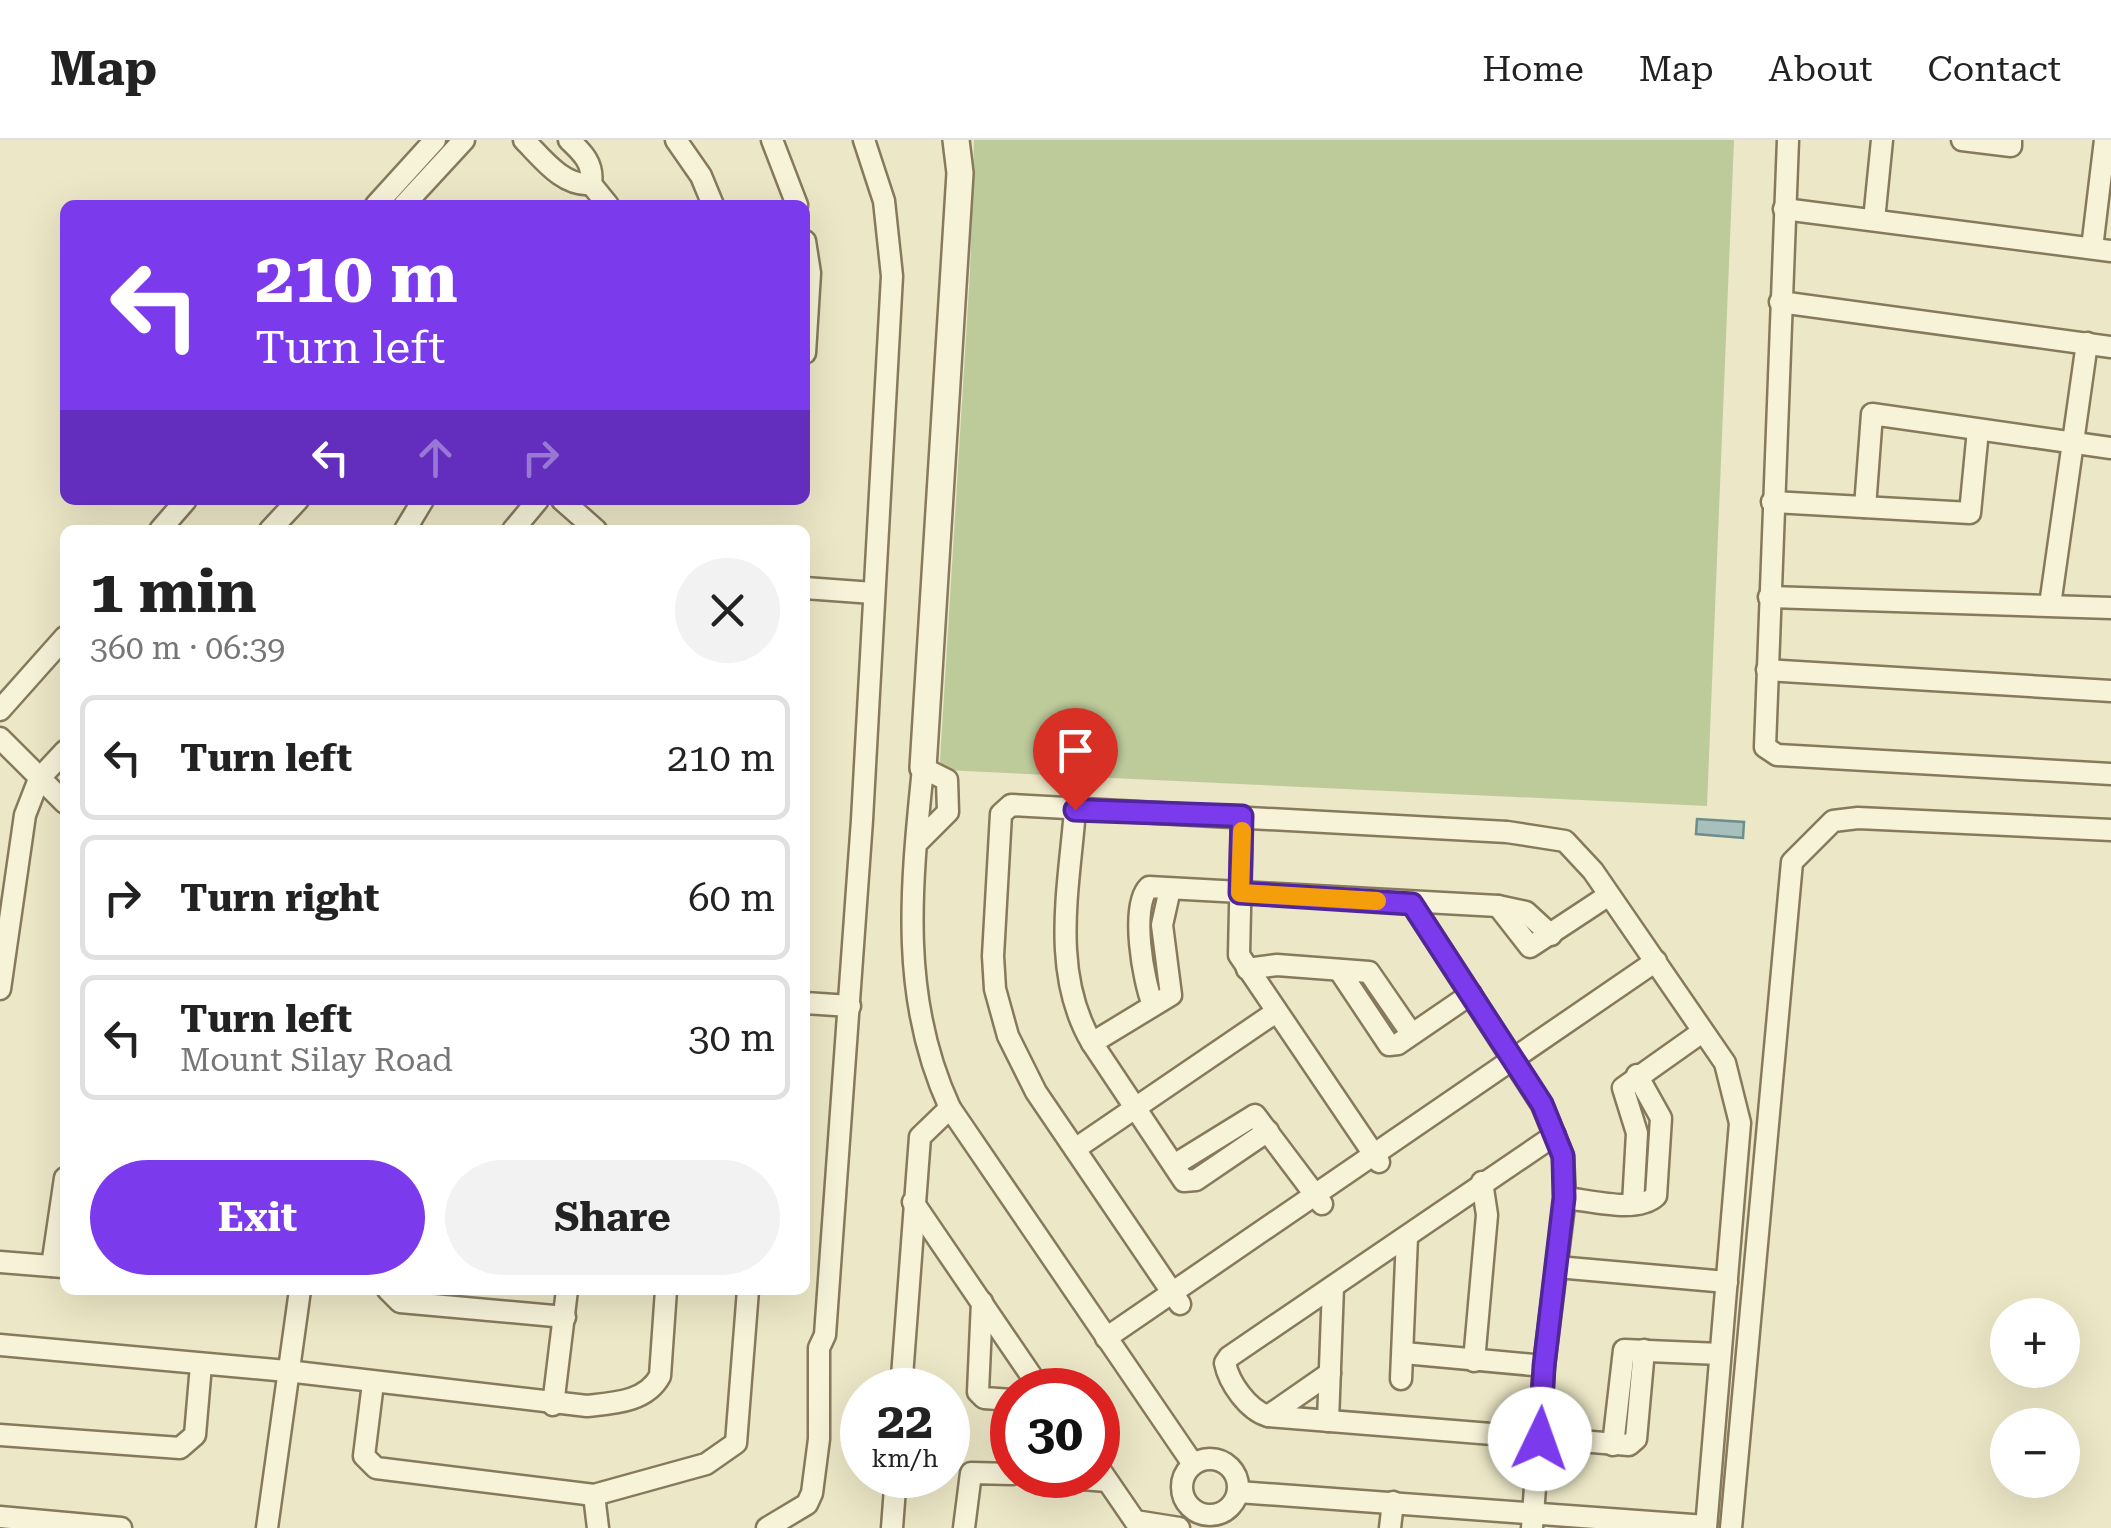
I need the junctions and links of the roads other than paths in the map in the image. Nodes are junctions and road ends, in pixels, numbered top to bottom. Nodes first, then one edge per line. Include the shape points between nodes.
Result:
1 (435, 140) edge
2 (464, 140) edge
3 (524, 140) edge
4 (569, 140) edge
5 (676, 140) edge
6 (772, 140) edge
7 (864, 140) edge
8 (956, 140) edge
9 (1788, 140) edge
10 (1882, 140) edge
11 (1962, 140) edge
12 (2011, 140) edge
13 (2105, 140) edge
14 (590, 184) junction
15 (381, 200) edge
16 (409, 200) edge
17 (604, 200) edge
18 (710, 200) edge
19 (795, 200) edge
20 (1784, 210) junction
21 (1874, 220) junction
22 (2102, 249) edge
23 (1780, 302) junction
24 (2086, 343) junction
25 (2111, 346) edge
26 (1978, 430) junction
27 (2071, 443) junction
28 (2111, 448) edge
29 (1772, 502) junction
30 (182, 505) edge
31 (293, 505) edge
32 (534, 505) edge
33 (568, 505) edge
34 (1864, 507) junction
35 (164, 525) edge
36 (275, 525) edge
37 (517, 525) edge
38 (590, 525) edge
39 (810, 588) edge
40 (873, 593) junction
41 (1769, 596) junction
42 (2050, 605) junction
43 (2111, 608) edge
44 (60, 643) edge
45 (1766, 670) junction
46 (2111, 691) edge
47 (0, 710) edge
48 (0, 738) edge
49 (60, 757) edge
50 (922, 768) junction
51 (2111, 774) edge
52 (39, 780) junction
53 (60, 799) edge
54 (1075, 810) junction
55 (1242, 816) junction
56 (2111, 830) edge
57 (917, 844) junction
58 (1240, 893) junction
59 (1609, 895) junction
60 (1412, 904) junction
61 (1659, 965) junction
62 (1247, 969) junction
63 (0, 989) edge
64 (1471, 994) junction
65 (810, 1003) edge
66 (850, 1006) junction
67 (1276, 1012) junction
68 (1702, 1032) junction
69 (1092, 1043) junction
70 (1515, 1063) junction
71 (950, 1108) junction
72 (1134, 1108) junction
73 (1555, 1135) junction
74 (1075, 1149) junction
75 (1377, 1159) junction
76 (1482, 1182) junction
77 (1564, 1198) junction
78 (1320, 1200) junction
79 (913, 1202) junction
80 (1408, 1237) junction
81 (0, 1262) edge
82 (59, 1267) edge
83 (1557, 1267) junction
84 (1726, 1282) junction
85 (1333, 1287) junction
86 (299, 1295) edge
87 (393, 1295) edge
88 (566, 1295) edge
89 (666, 1295) edge
90 (748, 1295) edge
91 (1176, 1298) junction
92 (480, 1299) edge
93 (982, 1302) junction
94 (564, 1317) junction
95 (1110, 1344) junction
96 (0, 1346) edge
97 (1404, 1353) junction
98 (1720, 1354) junction
99 (1474, 1360) junction
100 (201, 1365) junction
101 (1544, 1366) junction
102 (902, 1368) edge
103 (1026, 1368) edge
104 (287, 1371) junction
105 (1330, 1372) junction
106 (1401, 1379) dead end
107 (373, 1382) junction
108 (990, 1398) edge
109 (553, 1405) junction
110 (1268, 1416) junction
111 (1328, 1421) junction
112 (0, 1435) edge
113 (1540, 1439) junction
114 (1193, 1464) junction
115 (990, 1473) edge
116 (1238, 1492) junction
117 (594, 1495) junction
118 (894, 1498) edge
119 (1118, 1498) edge
120 (1393, 1502) junction
121 (1459, 1517) edge
122 (0, 1518) edge
123 (1532, 1520) edge
124 (1207, 1522) edge
125 (1135, 1525) edge
126 (1706, 1527) edge
127 (121, 1528) edge
128 (267, 1528) edge
129 (598, 1528) edge
130 (767, 1528) edge
131 (892, 1528) edge
132 (964, 1528) edge
133 (1179, 1528) edge
134 (1390, 1528) edge
135 (1731, 1528) edge

1 - 15 street
2 - 16 street
3 - 14 street via 563,177
4 - 14 street via 592,171
5 - 18 street
6 - 19 street
7 - 40 street via 884,202 892,276
8 - 50 street via 960,173
9 - 20 street
10 - 21 street
11 - 12 street via 2011,146
13 - 22 street
14 - 17 street
20 - 21 street
20 - 23 street
21 - 22 street
23 - 24 street
23 - 29 street
24 - 25 street
24 - 27 street
26 - 27 street
26 - 34 street via 1970,513
26 - 34 street via 1872,414
27 - 28 street
27 - 42 street
29 - 34 street
29 - 41 street
30 - 35 street
31 - 36 street
32 - 37 street
33 - 38 street
39 - 40 street
40 - 66 street
41 - 42 street
41 - 45 street
42 - 43 street
44 - 47 street
45 - 46 street
45 - 51 street via 1768,752
48 - 52 street
49 - 52 street
50 - 57 street
50 - 57 street via 947,780 948,812
52 - 53 street
52 - 63 street via 26,814
54 - 55 street
54 - 69 street via 1066,976
54 - 74 street via 1011,805 1000,822 995,990 1024,1072
55 - 58 street
55 - 59 street via 1507,832 1564,842
56 - 135 street via 1833,820 1792,862
57 - 71 street via 914,993 932,1070
58 - 60 street
58 - 62 street via 1236,942
58 - 69 street via 1170,889 1162,925 1171,995
59 - 60 street via 1536,947 1526,946 1498,906
59 - 61 street
60 - 64 street
61 - 68 street
61 - 70 street
62 - 64 street via 1338,970 1385,1042 1398,1044
62 - 67 street
64 - 70 street
65 - 66 street
66 - 130 street via 825,1335 818,1354 816,1469 807,1504
67 - 72 street
67 - 75 street
68 - 77 street via 1638,1075 1661,1118 1656,1196 1633,1204
68 - 84 street via 1724,1063 1740,1124
69 - 72 street
70 - 73 street
70 - 75 street
71 - 79 street via 920,1138
71 - 95 street
72 - 74 street
72 - 78 street via 1174,1165 1258,1116
73 - 76 street
73 - 77 street
74 - 91 street
75 - 78 street
76 - 80 street
76 - 99 street via 1487,1216
77 - 83 street
78 - 91 street
79 - 93 street
79 - 102 street
80 - 85 street
80 - 97 street
81 - 82 street
83 - 84 street
83 - 101 street
84 - 98 street
85 - 105 street
85 - 110 street via 1224,1363 1247,1401
86 - 104 street
87 - 92 street via 400,1302
88 - 94 street
89 - 109 street via 654,1387 620,1402
90 - 117 street via 736,1444 706,1464
91 - 95 street
92 - 94 street
93 - 103 street
93 - 108 street via 978,1392
94 - 109 street
95 - 114 street
96 - 100 street
97 - 99 street
97 - 106 street
98 - 113 street via 1644,1350 1636,1439 1629,1445
98 - 126 street
99 - 101 street
100 - 104 street
100 - 112 street via 194,1435 180,1448
101 - 113 street
104 - 107 street
104 - 128 street
105 - 110 street
105 - 111 street
107 - 109 street
107 - 117 street via 364,1456 376,1468
110 - 111 street
111 - 113 street
113 - 123 street
114 - 116 street via 1221,1460 1235,1473
114 - 124 street via 1182,1495
115 - 132 street via 972,1473
116 - 120 street
116 - 124 street
117 - 129 street
118 - 131 street
119 - 125 street
120 - 121 street
120 - 134 street
121 - 123 street
122 - 127 street
123 - 126 street
125 - 133 street

